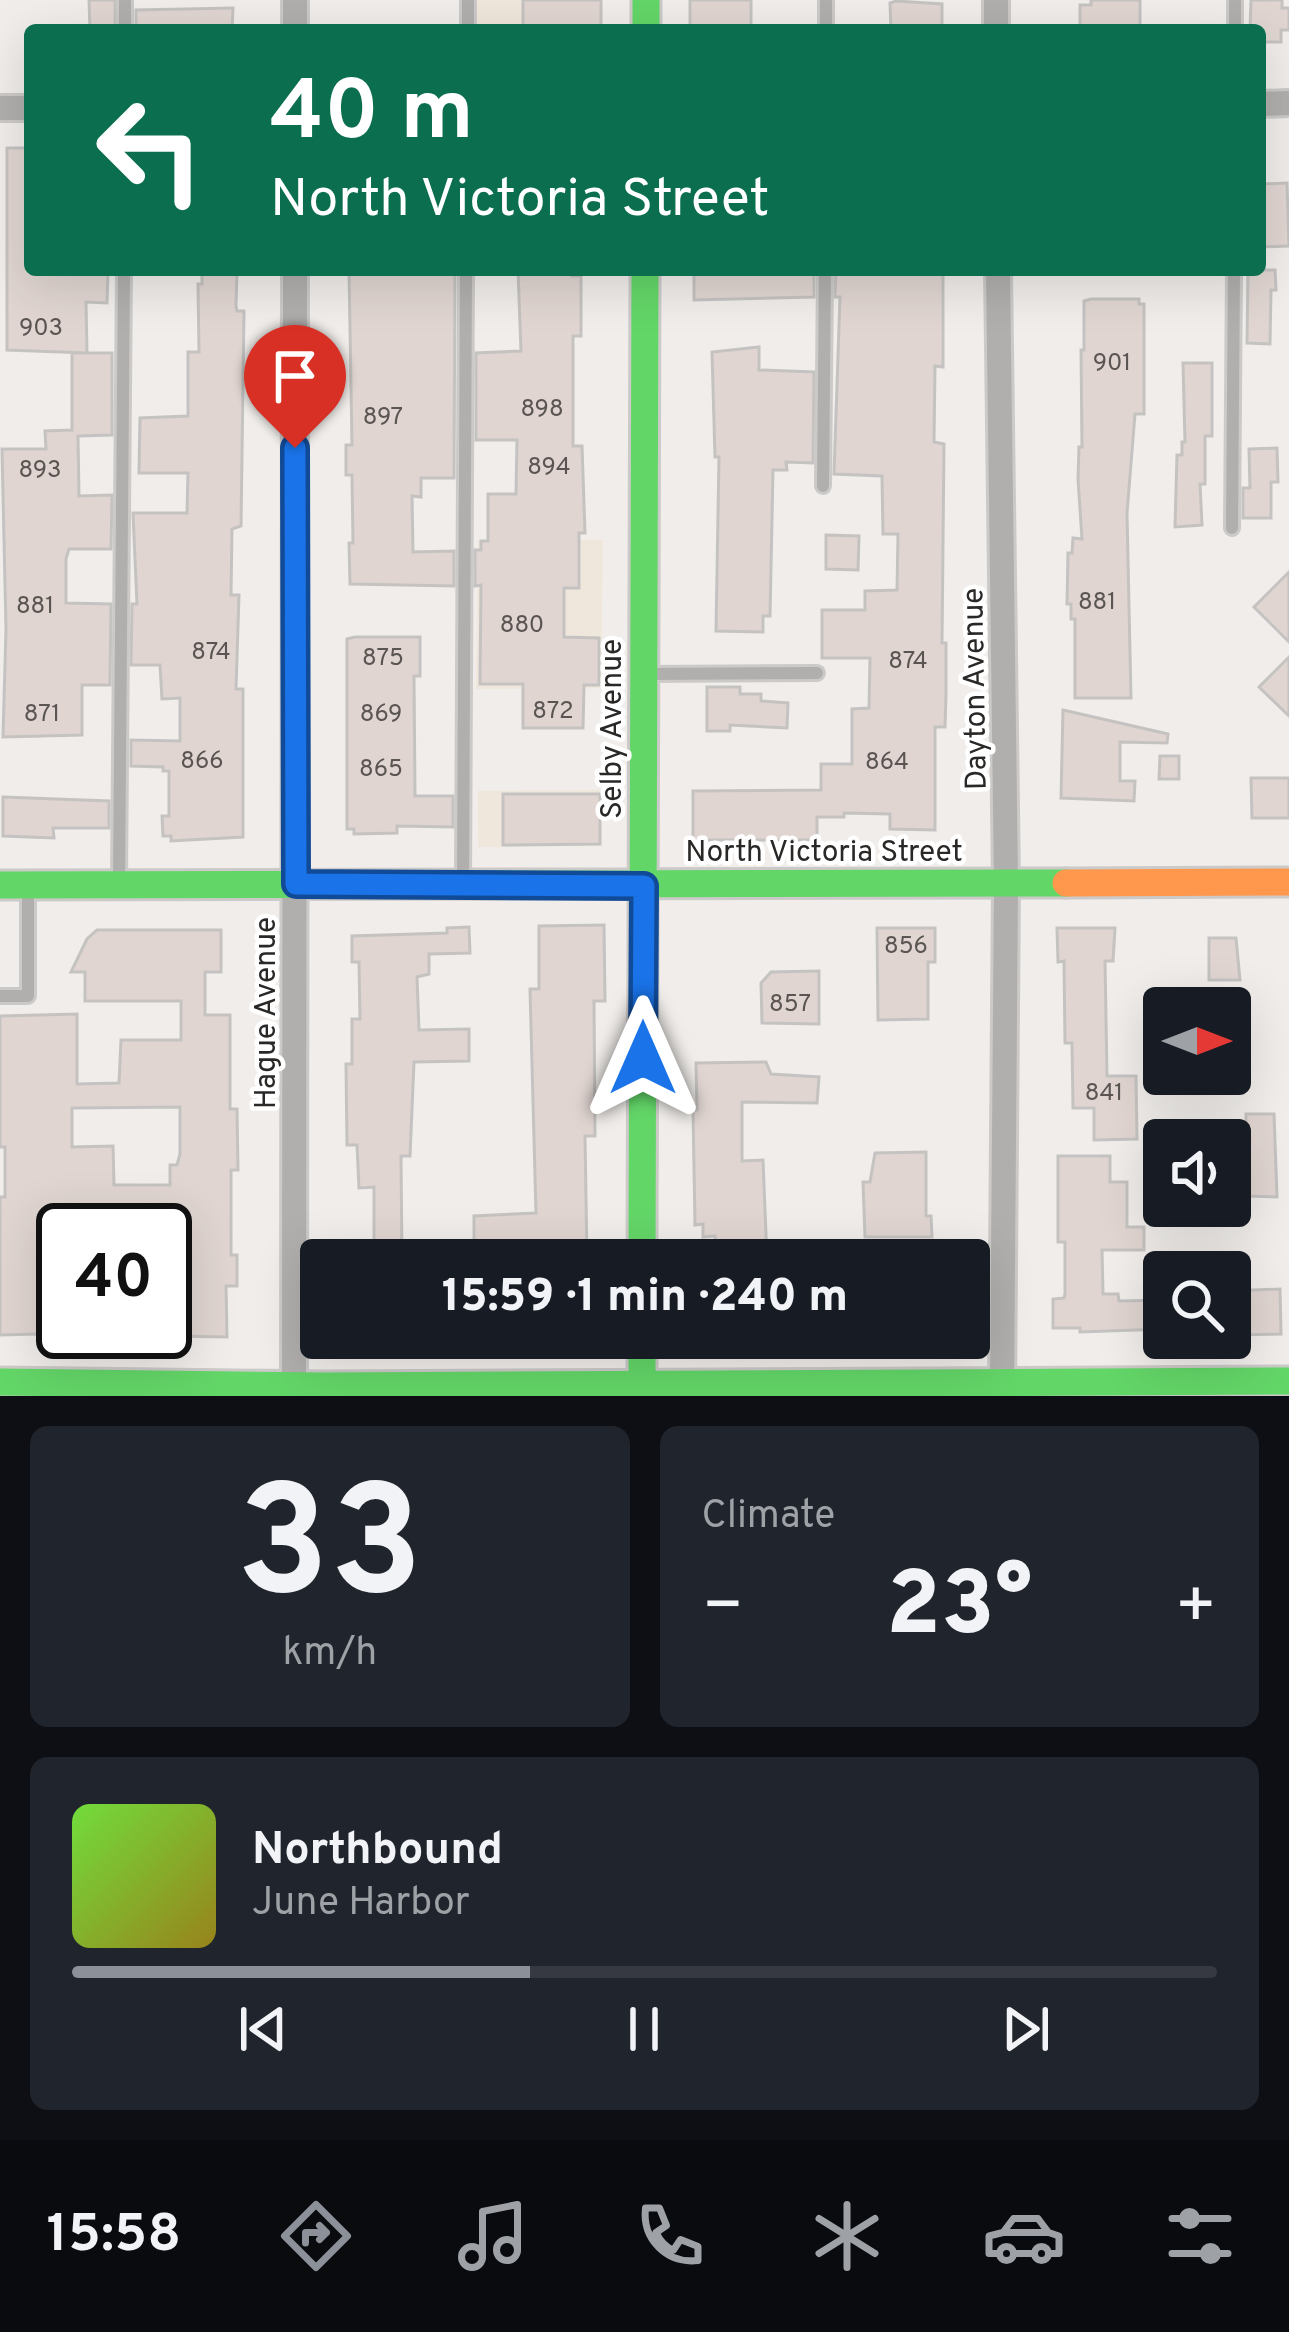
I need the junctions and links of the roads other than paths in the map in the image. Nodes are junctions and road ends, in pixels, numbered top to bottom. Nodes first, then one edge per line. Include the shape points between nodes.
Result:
1 (124, 276) edge
2 (296, 276) edge
3 (466, 276) edge
4 (645, 276) edge
5 (825, 276) edge
6 (998, 276) edge
7 (1234, 276) edge
8 (824, 486) dead end
9 (1232, 528) dead end
10 (817, 673) dead end
11 (644, 674) junction
12 (1289, 882) edge
13 (1006, 883) junction
14 (296, 884) junction
15 (463, 884) junction
16 (14, 885) edge
17 (119, 885) junction
18 (644, 886) junction
19 (0, 996) edge
20 (643, 1239) edge
21 (642, 1359) edge
22 (1289, 1381) edge
23 (0, 1382) edge
24 (1002, 1388) edge
25 (642, 1390) edge
26 (714, 1390) edge
27 (294, 1391) edge

1 - 17 lane
2 - 14 street, Hague Avenue
3 - 15 lane
4 - 11 street, Selby Avenue
5 - 8 lane
6 - 13 street, Dayton Avenue
7 - 9 lane
10 - 11 lane
11 - 18 street, Selby Avenue
12 - 13 street, North Victoria Street
13 - 18 street, North Victoria Street
13 - 24 street, Dayton Avenue
14 - 15 street, North Victoria Street
14 - 17 street, North Victoria Street
14 - 27 street, Hague Avenue
15 - 18 street, North Victoria Street
16 - 17 street, North Victoria Street
16 - 19 lane via 28,996
18 - 20 street, Selby Avenue
21 - 25 street
22 - 24 street
23 - 27 street
24 - 26 street
25 - 26 street
25 - 27 street

